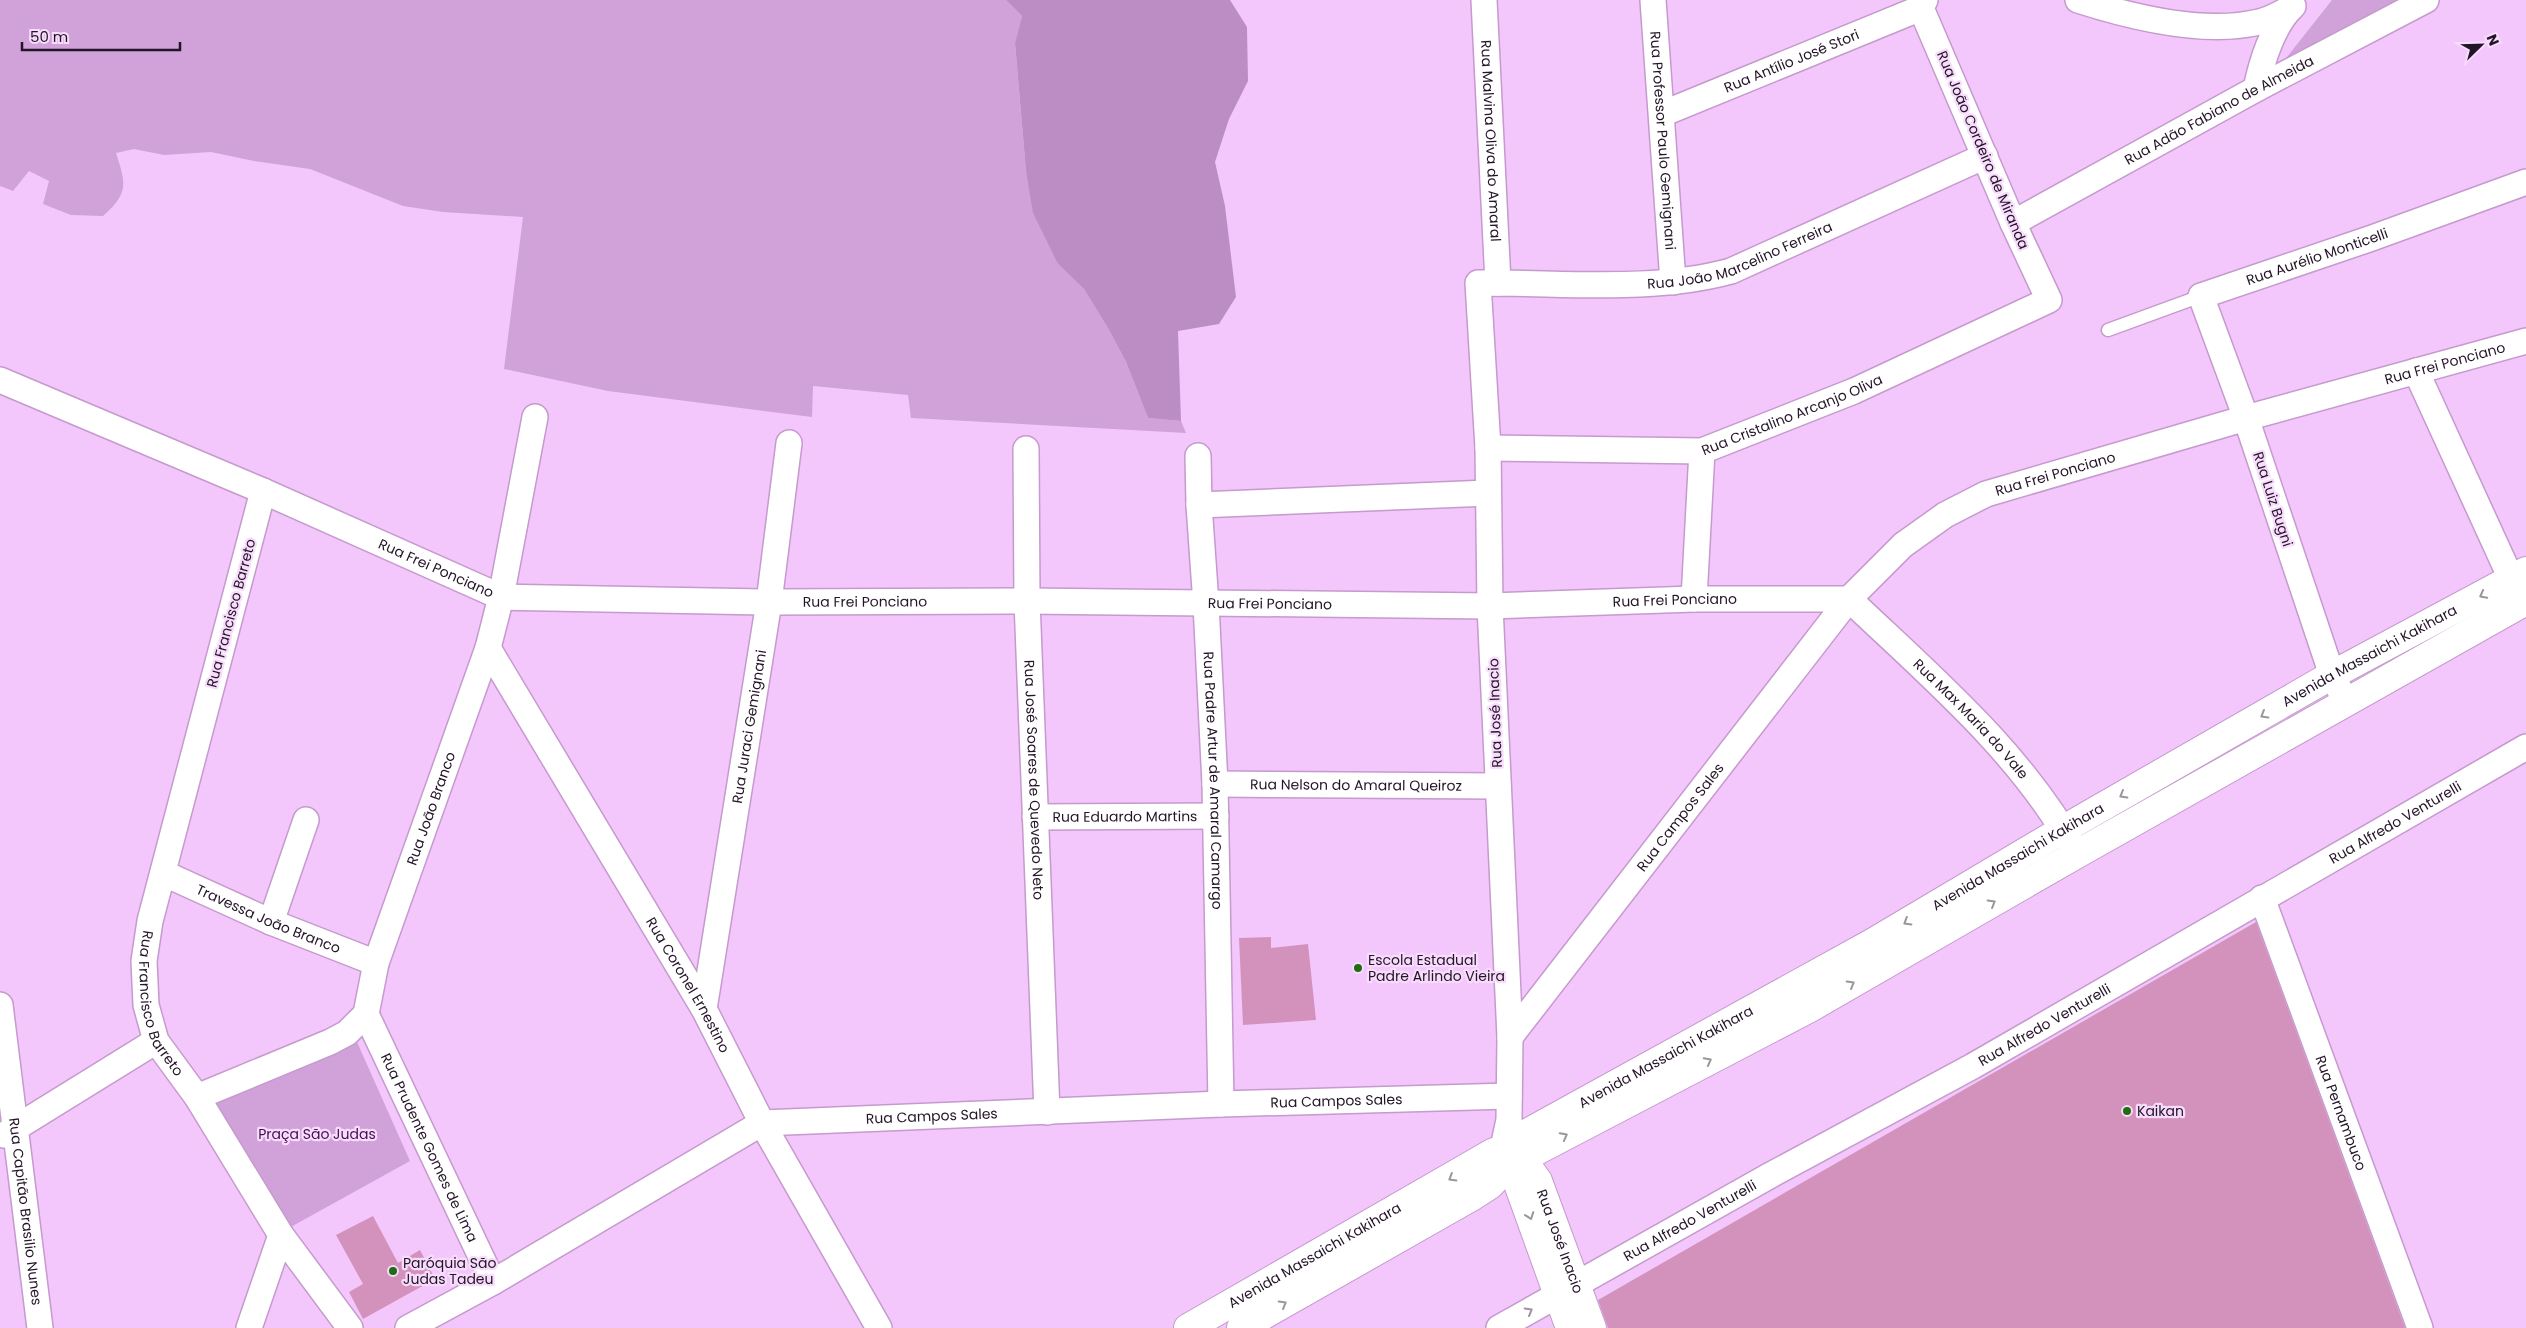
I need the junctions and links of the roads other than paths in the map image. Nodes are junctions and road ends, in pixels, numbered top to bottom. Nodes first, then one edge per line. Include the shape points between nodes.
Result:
1 (1484, 0) edge
2 (1653, 0) edge
3 (2078, 0) edge
4 (2426, 0) edge
5 (1923, 4) edge
6 (2296, 4) edge
7 (2256, 90) junction
8 (1662, 114) junction
9 (1985, 156) junction
10 (2526, 182) edge
11 (2013, 223) junction
12 (1673, 282) junction
13 (1488, 283) junction
14 (2201, 296) junction
15 (2049, 300) joint
16 (2108, 330) dead end
17 (2526, 341) edge
18 (2416, 371) junction
19 (0, 380) edge
20 (535, 417) dead end
21 (2246, 418) junction
22 (789, 443) dead end
23 (1026, 448) dead end
24 (1488, 448) junction
25 (1702, 451) junction
26 (1198, 456) dead end
27 (263, 491) junction
28 (1488, 493) junction
29 (1199, 505) junction
30 (2522, 589) edge
31 (501, 597) junction
32 (1694, 599) junction
33 (1849, 599) junction
34 (1027, 601) junction
35 (769, 602) junction
36 (1206, 604) junction
37 (1490, 606) junction
38 (488, 648) junction
39 (2332, 676) junction
40 (2346, 702) junction
41 (2526, 748) edge
42 (1215, 784) junction
43 (1498, 786) junction
44 (1216, 816) junction
45 (1035, 817) junction
46 (306, 820) dead end
47 (2064, 829) junction
48 (2077, 854) junction
49 (163, 874) junction
50 (2262, 898) junction
51 (271, 922) junction
52 (376, 963) junction
53 (0, 1005) edge
54 (704, 1009) junction
55 (366, 1014) junction
56 (1510, 1037) junction
57 (156, 1041) junction
58 (1510, 1096) junction
59 (197, 1097) junction
60 (1221, 1104) junction
61 (1047, 1112) junction
62 (762, 1122) junction
63 (8, 1133) edge
64 (1509, 1158) junction
65 (281, 1235) junction
66 (493, 1282) junction
67 (1567, 1289) junction
68 (40, 1328) edge
69 (249, 1328) edge
70 (350, 1328) edge
71 (408, 1328) edge
72 (879, 1328) edge
73 (1188, 1328) edge
74 (1241, 1328) edge
75 (1499, 1328) edge
76 (1570, 1328) edge
77 (1592, 1328) edge
78 (2420, 1328) edge

1 - 13 street, Rua Malvina Oliva do Amaral
2 - 8 street, Rua Professor Paulo Gemignani
3 - 6 street via 2125,15 2235,27 2262,22
4 - 7 street, Rua Adão Fabiano de Almeida
5 - 8 street, Rua Antílio José Stori
5 - 9 street, Rua João Cordeiro de Miranda
6 - 7 street via 2268,46
7 - 11 street, Rua Adão Fabiano de Almeida
8 - 12 street, Rua Professor Paulo Gemignani
9 - 11 street, Rua João Cordeiro de Miranda
9 - 12 street, Rua João Marcelino Ferreira via 1731,271
10 - 14 street, Rua Aurélio Monticelli
11 - 15 street, Rua João Cordeiro de Miranda
12 - 13 street, Rua João Marcelino Ferreira
13 - 24 street, Rua José Inacio
14 - 16 lane, Rua Aurélio Monticelli
14 - 21 street, Rua Luiz Bugni
15 - 25 street, Rua Cristalino Arcanjo Oliva via 1854,391
17 - 18 street, Rua Frei Ponciano
18 - 21 street, Rua Frei Ponciano
18 - 30 street
19 - 27 street, Rua Frei Ponciano
20 - 31 street, Rua João Branco
21 - 33 street, Rua Frei Ponciano via 1986,494 1945,515 1903,545
21 - 39 street, Rua Luiz Bugni
22 - 35 street, Rua Juraci Gemignani
23 - 34 street, Rua José Soares de Quevedo Neto
24 - 25 street, Rua Cristalino Arcanjo Oliva
24 - 28 street, Rua José Inacio
25 - 32 street
26 - 29 street, Rua Padre Artur de Amaral Camargo
27 - 31 street, Rua Frei Ponciano
27 - 49 street, Rua Francisco Barreto
28 - 29 street
28 - 37 street, Rua José Inacio
29 - 36 street, Rua Padre Artur de Amaral Camargo
30 -> 39 street, Avenida Massaichi Kakihara
30 - 40 street, Avenida Massaichi Kakihara
31 - 35 street, Rua Frei Ponciano
31 - 38 street, Rua João Branco
32 - 33 street, Rua Frei Ponciano
32 - 37 street, Rua Frei Ponciano
33 - 47 street, Rua Max Maria do Vale via 2020,769
33 - 56 street, Rua Campos Sales
34 - 35 street, Rua Frei Ponciano
34 - 36 street, Rua Frei Ponciano
34 - 45 street, Rua José Soares de Quevedo Neto
35 - 54 street, Rua Juraci Gemignani
36 - 37 street, Rua Frei Ponciano
36 - 42 street, Rua Padre Artur de Amaral Camargo
37 - 43 street, Rua José Inacio
38 - 52 street, Rua João Branco
38 - 54 street, Rua Coronel Ernestino
39 - 40 street, Rua Luiz Bugni
39 -> 47 street, Avenida Massaichi Kakihara
40 - 48 street, Avenida Massaichi Kakihara
41 - 50 street, Rua Alfredo Venturelli
42 - 43 street, Rua Nelson do Amaral Queiroz
42 - 44 street, Rua Padre Artur de Amaral Camargo
43 - 56 street, Rua José Inacio
44 - 45 street, Rua Eduardo Martins
44 - 60 street, Rua Padre Artur de Amaral Camargo
45 - 61 street, Rua José Soares de Quevedo Neto
46 - 51 street
47 - 48 street, Rua Max Maria do Vale
47 -> 64 street, Avenida Massaichi Kakihara
64 -> 48 street, Avenida Massaichi Kakihara via 1810,1008
49 - 51 street, Travessa João Branco
49 - 57 street, Rua Francisco Barreto via 150,921 144,961 146,1005
50 - 67 street, Rua Alfredo Venturelli via 1973,1066
50 - 78 street, Rua Pernambuco
51 - 52 street, Travessa João Branco
52 - 55 street, Rua João Branco
53 - 63 street, Rua Capitão Brasilio Nunes
54 - 62 street, Rua Coronel Ernestino
55 - 59 street via 347,1033 330,1042
55 - 66 street, Rua Prudente Gomes de Lima
56 - 58 street, Rua José Inacio
57 - 59 street, Rua Francisco Barreto
57 - 63 street
58 - 60 street, Rua Campos Sales
58 - 64 street, Rua José Inacio
59 - 65 street, Rua Francisco Barreto
60 - 61 street, Rua Campos Sales
61 - 62 street, Rua Campos Sales
62 - 66 street, Rua Campos Sales
62 - 72 street, Rua Coronel Ernestino
63 - 68 street, Rua Capitão Brasilio Nunes
64 - 67 street, Rua José Inacio
64 -> 73 street, Avenida Massaichi Kakihara
74 -> 64 street, Avenida Massaichi Kakihara via 1473,1196 1490,1184
65 - 69 street
65 - 70 street, Rua Francisco Barreto
66 - 71 street, Rua Campos Sales
75 -> 67 street, Rua Alfredo Venturelli
67 - 76 street, Rua José Inacio
67 - 77 street, Rua José Inacio

